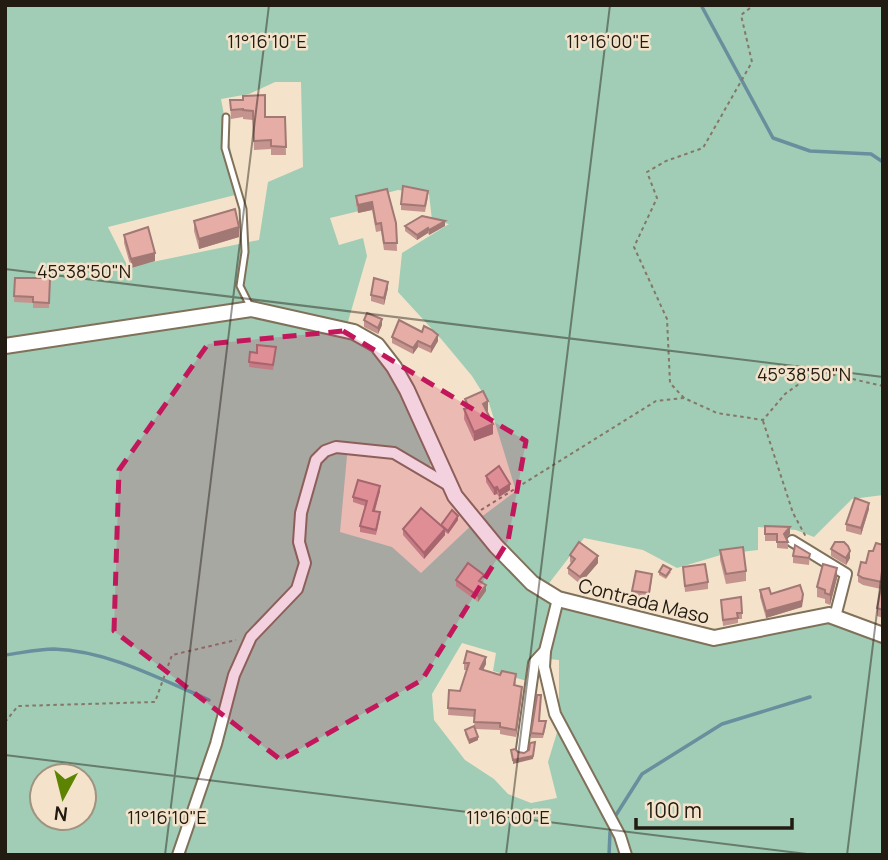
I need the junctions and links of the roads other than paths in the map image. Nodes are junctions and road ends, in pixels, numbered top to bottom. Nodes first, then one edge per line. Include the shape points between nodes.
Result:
1 (226, 117) dead end
2 (251, 309) junction
3 (5, 346) edge
4 (411, 461) junction
5 (439, 461) junction
6 (450, 486) junction
7 (792, 541) dead end
8 (558, 599) junction
9 (835, 617) junction
10 (883, 635) edge
11 (545, 651) junction
12 (522, 749) dead end
13 (178, 855) edge
14 (626, 855) edge

1 - 2 lane via 225,148 243,209 245,252 240,286
2 - 3 street
2 - 5 street, Contrada Maso via 354,332 377,345 407,390
4 - 5 street
4 - 6 street
4 - 13 street via 394,453 336,447 316,460 301,513 299,542 305,563 297,589 251,637 234,675
5 - 6 street, Contrada Maso
6 - 8 street, Contrada Maso via 532,583
7 - 9 street via 846,574
8 - 9 street, Contrada Maso via 714,638
8 - 11 street
9 - 10 street, Contrada Maso
11 - 12 street via 534,663
11 - 14 street via 555,714

